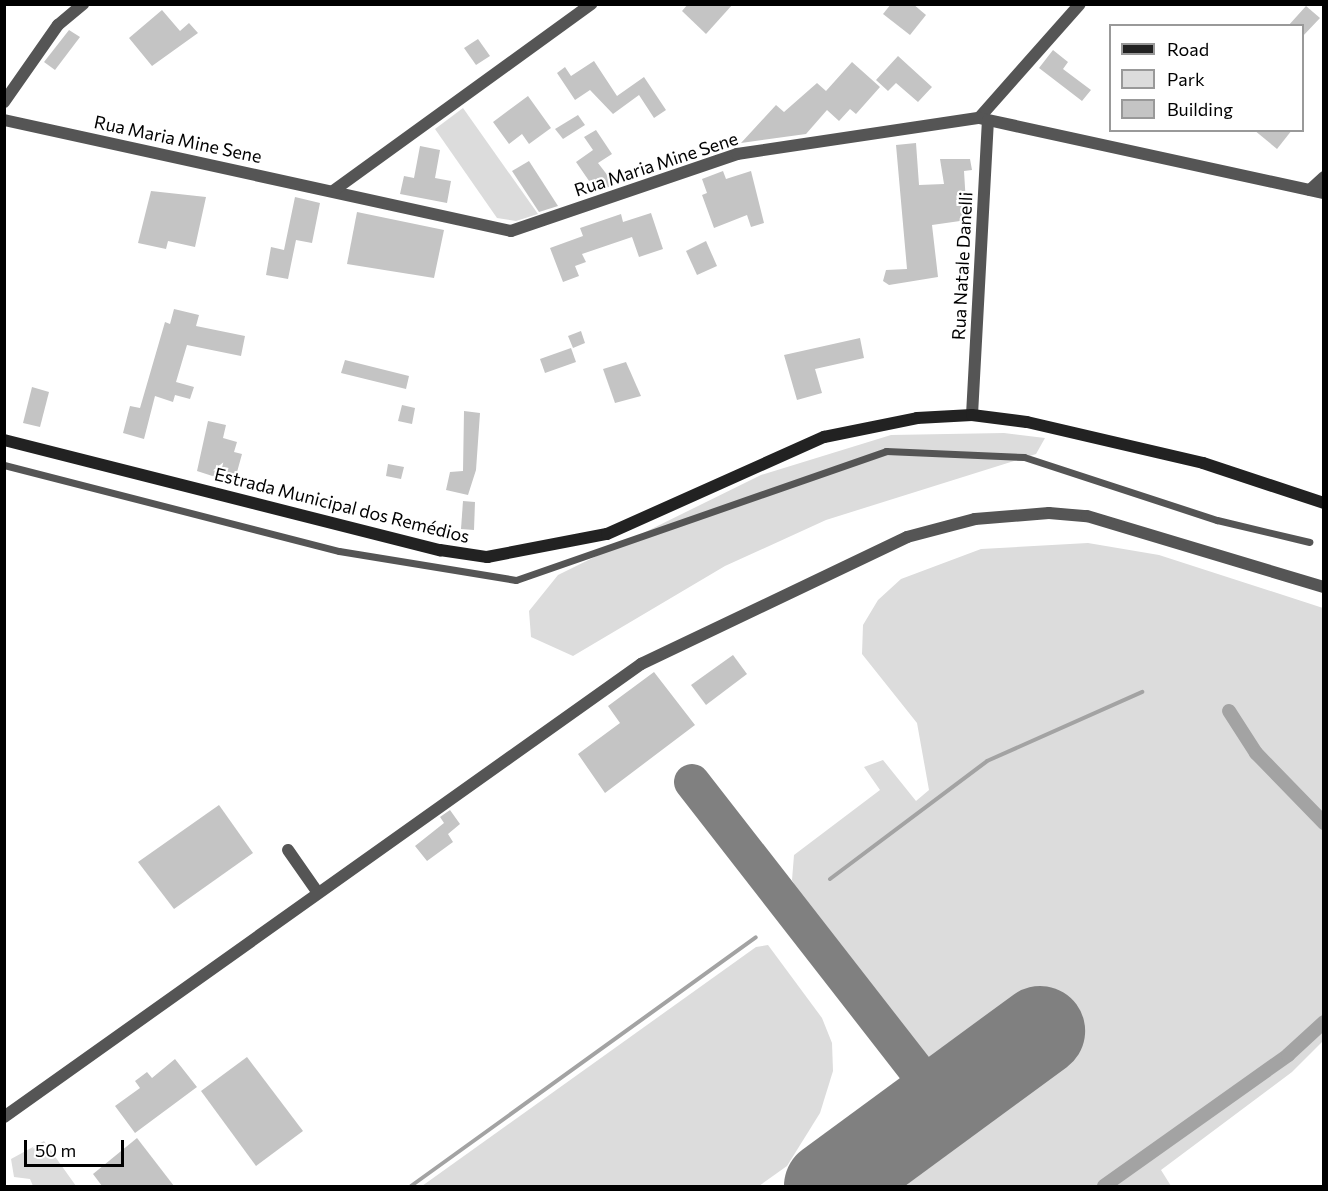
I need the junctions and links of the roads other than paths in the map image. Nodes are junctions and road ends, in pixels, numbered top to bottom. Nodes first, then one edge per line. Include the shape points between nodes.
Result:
1 (83, 4) edge
2 (591, 4) edge
3 (1080, 4) edge
4 (4, 102) edge
5 (983, 118) junction
6 (4, 120) edge
7 (1323, 177) edge
8 (1310, 190) junction
9 (333, 191) junction
10 (1323, 193) edge
11 (972, 415) junction
12 (4, 440) edge
13 (4, 465) edge
14 (1323, 503) edge
15 (1309, 542) dead end
16 (1323, 587) edge
17 (288, 850) dead end
18 (318, 893) junction
19 (4, 1117) edge

1 - 4 street via 58,25
2 - 9 street
3 - 5 street
5 - 8 street, Rua Maria Mine Sene
5 - 9 street, Rua Maria Mine Sene via 737,154 511,231
5 - 11 street, Rua Natale Danelli
6 - 9 street, Rua Maria Mine Sene
7 - 8 street
8 - 10 street, Rua Maria Mine Sene
11 - 12 main road, Estrada Municipal dos Remédios via 866,425 824,437 607,534 487,557 440,550
11 - 14 main road, Estrada Municipal dos Remédios via 1153,449
13 - 15 lane via 339,552 516,580 886,451 1024,457 1217,519
16 - 18 street via 1087,516 1013,514 919,534 641,664
17 - 18 street
18 - 19 street

